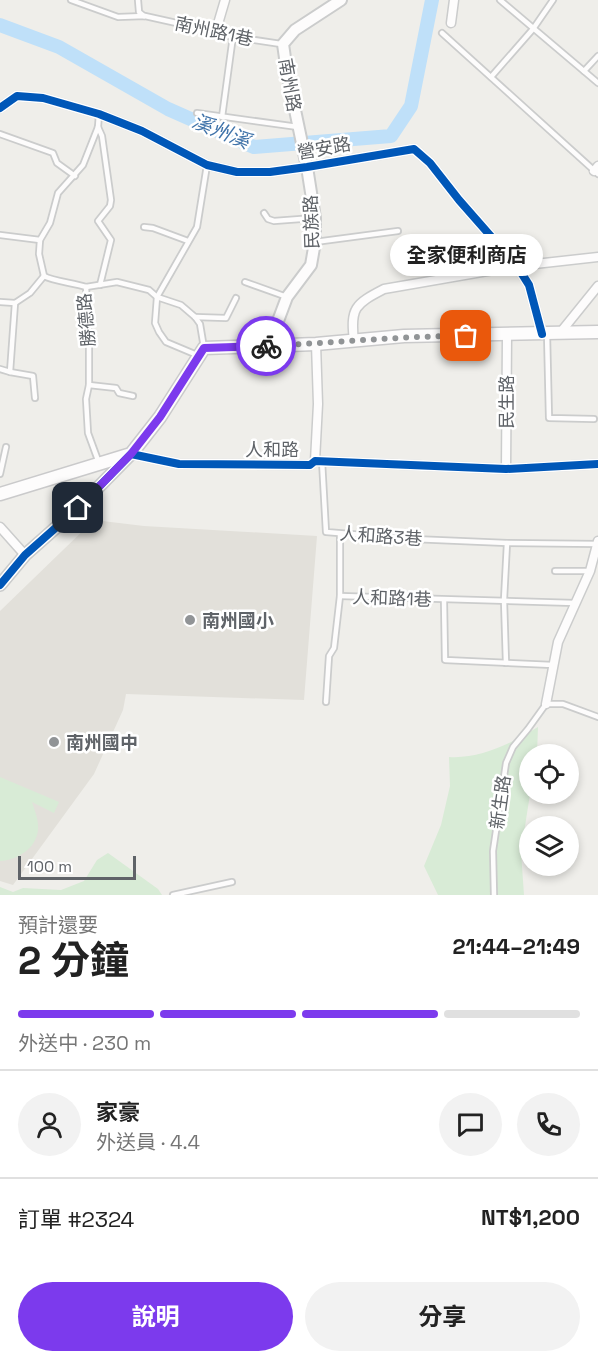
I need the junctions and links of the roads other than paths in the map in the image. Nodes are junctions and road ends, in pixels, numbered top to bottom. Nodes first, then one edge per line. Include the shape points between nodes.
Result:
1 (71, 0) edge
2 (138, 0) edge
3 (225, 0) edge
4 (341, 0) edge
5 (454, 0) edge
6 (500, 0) edge
7 (553, 0) edge
8 (145, 16) junction
9 (451, 23) dead end
10 (533, 29) junction
11 (442, 33) dead end
12 (215, 34) junction
13 (233, 36) junction
14 (283, 44) junction
15 (598, 56) edge
16 (584, 71) junction
17 (490, 77) junction
18 (598, 83) edge
19 (0, 108) edge
20 (197, 113) dead end
21 (99, 114) junction
22 (222, 117) junction
23 (98, 127) junction
24 (298, 127) junction
25 (0, 134) edge
26 (306, 164) junction
27 (207, 165) junction
28 (597, 170) edge
29 (75, 176) junction
30 (264, 213) dead end
31 (315, 218) junction
32 (144, 227) dead end
33 (398, 231) dead end
34 (0, 235) edge
35 (40, 240) junction
36 (188, 242) junction
37 (315, 242) junction
38 (598, 257) edge
39 (518, 266) junction
40 (44, 276) junction
41 (245, 282) dead end
42 (100, 285) junction
43 (598, 286) edge
44 (87, 287) junction
45 (157, 297) junction
46 (287, 297) junction
47 (236, 298) dead end
48 (0, 302) edge
49 (15, 303) junction
50 (195, 317) junction
51 (598, 332) edge
52 (560, 333) junction
53 (544, 334) junction
54 (507, 336) junction
55 (354, 341) junction
56 (316, 344) junction
57 (269, 345) junction
58 (202, 352) junction
59 (0, 369) edge
60 (10, 372) junction
61 (89, 385) junction
62 (133, 396) dead end
63 (35, 398) dead end
64 (594, 418) dead end
65 (6, 447) dead end
66 (131, 454) junction
67 (318, 461) junction
68 (99, 464) junction
69 (598, 464) edge
70 (506, 469) junction
71 (0, 474) edge
72 (0, 494) edge
73 (0, 526) edge
74 (340, 534) junction
75 (507, 543) junction
76 (597, 544) edge
77 (25, 555) junction
78 (555, 571) dead end
79 (590, 571) junction
80 (0, 585) edge
81 (340, 596) junction
82 (444, 600) junction
83 (504, 600) junction
84 (576, 603) junction
85 (506, 663) junction
86 (554, 664) junction
87 (326, 702) dead end
88 (546, 704) junction
89 (598, 717) edge
90 (232, 882) dead end
91 (173, 895) edge
92 (494, 895) edge

1 - 8 lane, 南州路1巷 via 118,16
2 - 8 lane via 139,12
3 - 12 street
4 - 14 street, 南州路 via 295,30
5 - 9 street
6 - 10 lane
7 - 10 lane
8 - 12 lane, 南州路1巷
10 - 16 lane
10 - 17 lane
11 - 17 lane
12 - 13 lane, 南州路1巷
13 - 14 lane, 南州路1巷
13 - 22 lane
14 - 24 street, 南州路
15 - 16 lane
16 - 18 lane
17 - 28 lane
19 - 21 street, 營安路 via 17,96 25,96
20 - 22 lane
21 - 23 lane
21 - 27 street, 營安路
22 - 24 lane
23 - 29 lane
23 - 42 lane via 111,200 98,221 111,240
24 - 26 street, 南州路
25 - 29 lane via 53,153 57,163
26 - 27 street, 營安路 via 270,172 237,172
26 - 31 street, 民族路
26 - 39 street, 營安路 via 414,149
27 - 36 lane via 200,218
29 - 35 lane via 58,193 50,223
30 - 31 lane via 274,221
31 - 37 street, 民族路
32 - 36 lane
33 - 37 lane
34 - 35 lane
35 - 40 lane
36 - 45 lane
37 - 46 street, 民族路 via 310,265
38 - 39 street
39 - 53 street, 營安路 via 530,285
39 - 55 street via 384,289 354,309
40 - 44 lane, 勝德路
40 - 49 lane
41 - 46 lane
42 - 44 lane
42 - 45 lane via 127,284 149,290
43 - 52 street
44 - 61 lane, 勝德路
45 - 50 lane via 181,305
45 - 58 lane via 155,322 166,342
46 - 57 street, 民族路
47 - 50 lane via 226,318
48 - 49 lane
49 - 60 lane
50 - 58 lane via 200,324
51 - 52 main road
52 - 53 main road
53 - 54 main road
53 - 64 lane via 549,418
54 - 55 main road via 404,336
54 - 70 street, 民生路
55 - 56 main road
56 - 57 main road
56 - 67 street
57 - 58 main road
58 - 66 main road
59 - 60 lane
60 - 63 lane via 33,376
61 - 62 lane via 116,388 119,393
61 - 68 lane, 勝德路 via 88,433
65 - 71 lane
66 - 67 street, 人和路 via 179,464 310,465
66 - 68 main road
66 - 77 street
67 - 70 street, 人和路
67 - 74 lane, 人和路3巷 via 326,532
68 - 72 main road
69 - 70 street, 人和路
73 - 77 street
74 - 75 lane, 人和路3巷
74 - 81 lane
75 - 76 lane
75 - 83 lane
76 - 79 street
77 - 80 street
78 - 79 lane
79 - 84 street
81 - 82 lane, 人和路1巷
81 - 87 lane via 334,648 329,656
82 - 83 lane, 人和路1巷
82 - 85 lane, 人和路1巷 via 445,660
83 - 84 lane, 人和路1巷
83 - 85 lane
84 - 86 street via 558,642
85 - 86 lane, 人和路1巷
86 - 88 street
88 - 89 lane via 563,704
88 - 92 lane, 新生路 via 513,747 506,763 493,851
90 - 91 lane

